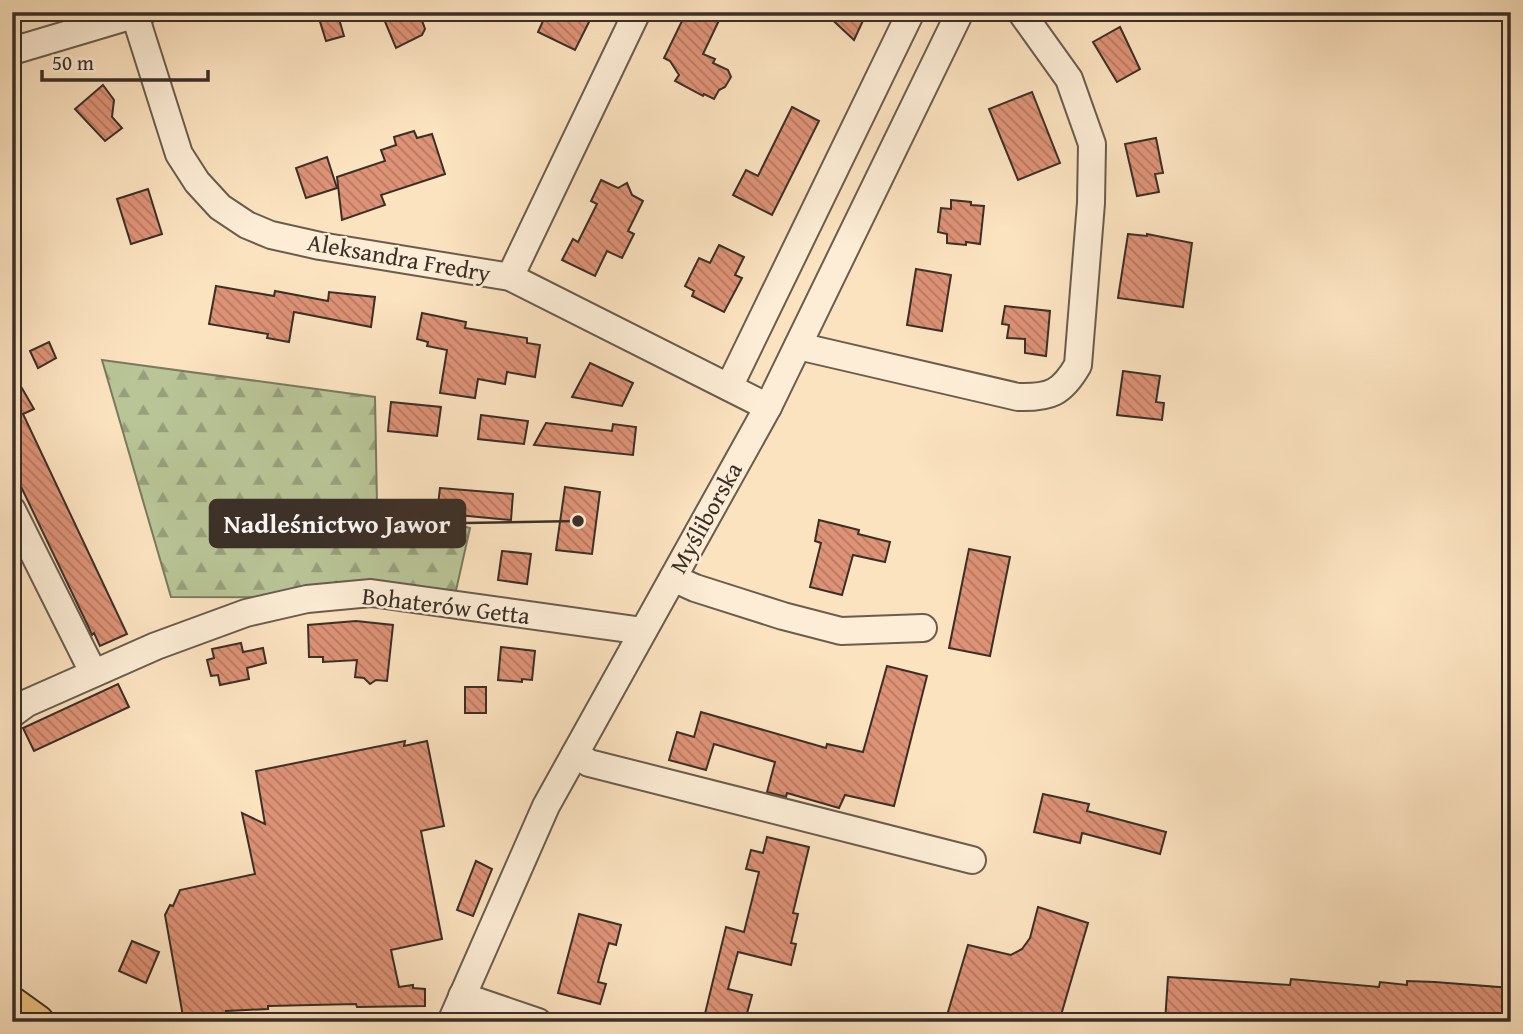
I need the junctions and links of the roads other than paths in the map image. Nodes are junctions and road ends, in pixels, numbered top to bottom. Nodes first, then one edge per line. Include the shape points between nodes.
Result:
1 (637, 12) edge
2 (911, 12) edge
3 (960, 12) edge
4 (1021, 12) edge
5 (137, 13) edge
6 (12, 51) edge
7 (510, 277) junction
8 (798, 346) junction
9 (729, 387) junction
10 (768, 407) junction
11 (12, 510) edge
12 (673, 578) junction
13 (923, 628) dead end
14 (643, 631) junction
15 (93, 672) junction
16 (12, 714) edge
17 (575, 754) junction
18 (972, 860) dead end
19 (462, 996) junction
20 (12, 1004) edge
21 (37, 1022) edge
22 (451, 1022) edge
23 (538, 1022) edge

1 - 7 street
2 - 9 street
3 - 8 street, Myśliborska
4 - 8 street via 1069,79 1092,144 1078,365 1070,380 1041,398 1018,397
5 - 6 street
5 - 7 street, Aleksandra Fredry via 179,154 219,206 271,235
7 - 9 street, Aleksandra Fredry
8 - 10 street, Myśliborska
9 - 10 street, Aleksandra Fredry
10 - 12 street, Myśliborska
11 - 15 street
12 - 13 street via 842,631
12 - 14 street, Myśliborska
14 - 15 street, Bohaterów Getta via 371,593 307,599 246,613
14 - 17 street, Myśliborska
15 - 16 street, Bohaterów Getta
17 - 18 street via 589,763
17 - 19 street, Myśliborska via 546,806
19 - 22 street, Myśliborska
19 - 23 street
20 - 21 main road

